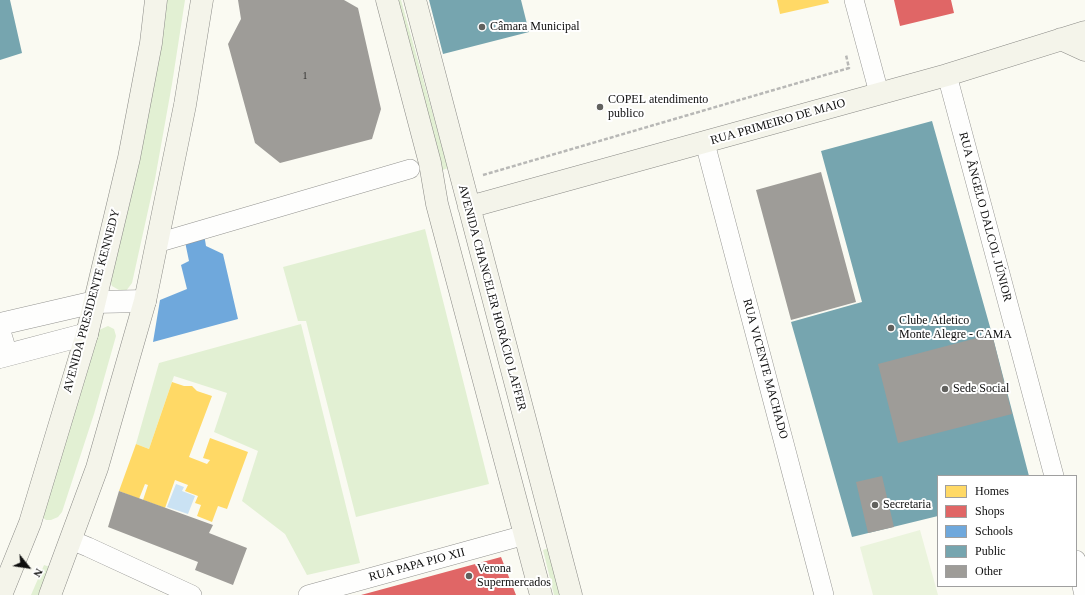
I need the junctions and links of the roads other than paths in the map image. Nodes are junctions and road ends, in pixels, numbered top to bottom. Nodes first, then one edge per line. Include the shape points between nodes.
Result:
1 (156, 0) edge
2 (202, 0) edge
3 (387, 0) edge
4 (415, 0) edge
5 (854, 0) edge
6 (1085, 32) edge
7 (1061, 39) junction
8 (1085, 50) edge
9 (947, 75) junction
10 (879, 93) junction
11 (705, 143) junction
12 (410, 169) dead end
13 (469, 207) junction
14 (440, 213) junction
15 (156, 243) junction
16 (145, 301) junction
17 (95, 302) junction
18 (0, 324) edge
19 (0, 328) edge
20 (87, 334) junction
21 (4, 356) edge
22 (1054, 475) edge
23 (525, 535) junction
24 (71, 540) junction
25 (1077, 565) edge
26 (339, 590) edge
27 (1, 595) edge
28 (50, 595) edge
29 (192, 595) edge
30 (308, 595) edge
31 (541, 595) edge
32 (571, 595) edge
33 (824, 595) edge
34 (1084, 595) edge

1 - 17 main road, AVENIDA PRESIDENTE KENNEDY via 152,43 129,158
2 - 15 main road via 185,105
3 - 14 main road via 430,163
4 - 13 main road, AVENIDA CHANCELER HORÁCIO LAFFER
5 - 10 street
6 - 7 main road, RUA PRIMEIRO DE MAIO
7 - 8 main road
7 - 9 main road, RUA PRIMEIRO DE MAIO
9 - 10 main road, RUA PRIMEIRO DE MAIO
9 - 22 street, RUA ÂNGELO DALCOL JÚNIOR
10 - 11 main road, RUA PRIMEIRO DE MAIO
11 - 13 main road, RUA PRIMEIRO DE MAIO
11 - 33 street, RUA VICENTE MACHADO
12 - 15 street
13 - 14 main road, RUA PRIMEIRO DE MAIO via 461,195 446,196
13 - 32 main road, AVENIDA CHANCELER HORÁCIO LAFFER
14 - 23 main road
15 - 16 main road
16 - 17 street
16 - 24 main road via 97,468
17 - 18 street
17 - 20 main road, AVENIDA PRESIDENTE KENNEDY
19 - 21 street
20 - 21 street
20 - 27 main road, AVENIDA PRESIDENTE KENNEDY via 30,523
23 - 26 street, RUA PAPA PIO XII
23 - 31 main road
24 - 28 main road
24 - 29 street
25 - 34 street
26 - 30 street, RUA PAPA PIO XII

